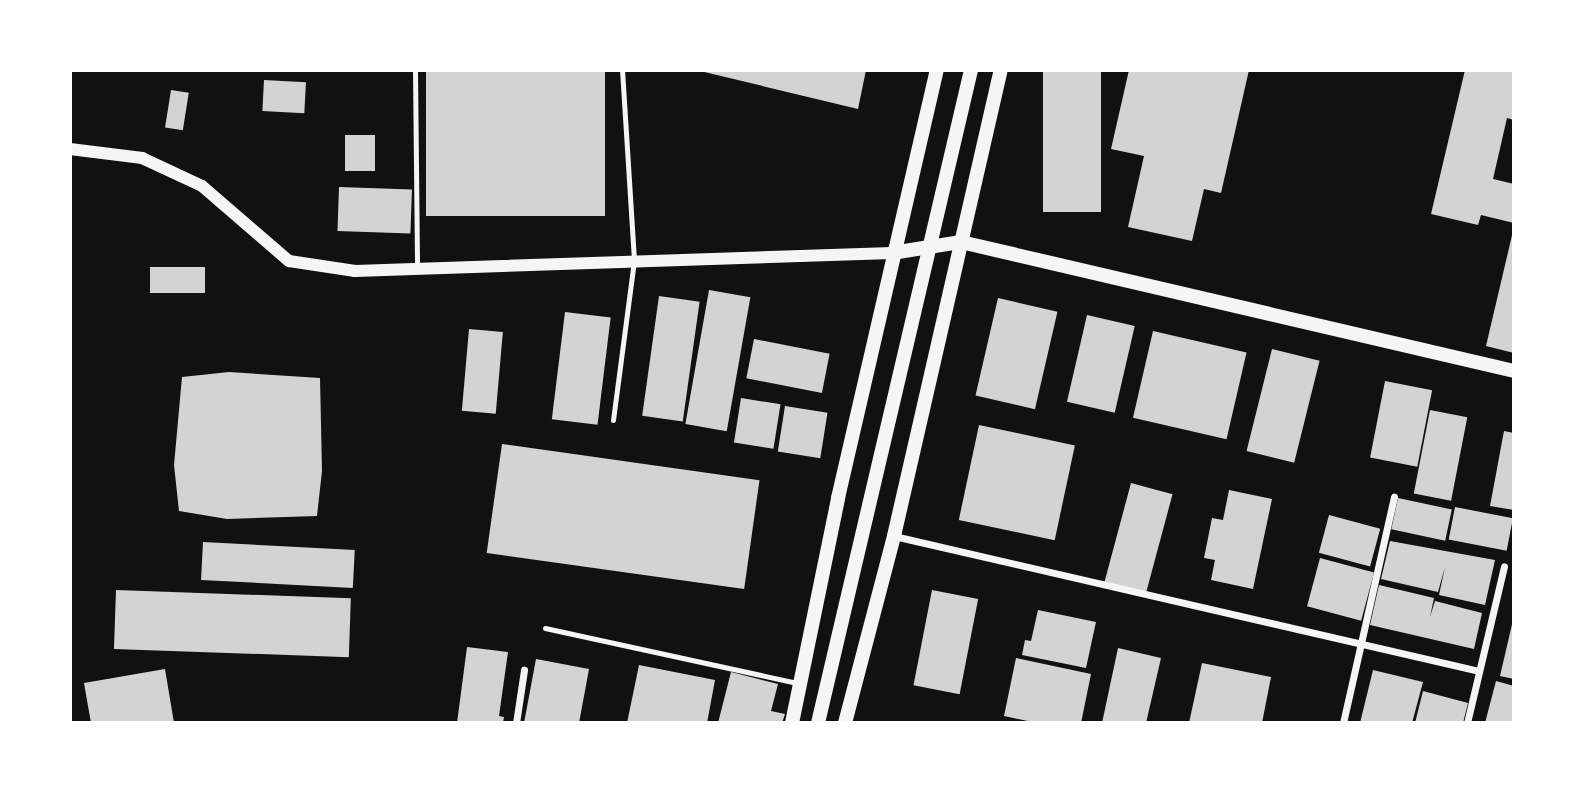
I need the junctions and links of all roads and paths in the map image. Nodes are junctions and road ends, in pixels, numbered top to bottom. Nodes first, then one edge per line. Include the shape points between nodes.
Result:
1 (415, 70) edge
2 (621, 70) edge
3 (937, 70) edge
4 (971, 70) edge
5 (1001, 70) edge
6 (70, 149) edge
7 (961, 242) junction
8 (892, 253) junction
9 (634, 260) junction
10 (417, 268) junction
11 (1514, 371) edge
12 (613, 419) dead end
13 (1394, 497) dead end
14 (894, 536) junction
15 (1504, 566) dead end
16 (545, 628) dead end
17 (1361, 644) junction
18 (524, 670) dead end
19 (1479, 671) junction
20 (800, 683) junction
21 (516, 723) edge
22 (792, 723) edge
23 (818, 723) edge
24 (845, 723) edge
25 (1343, 723) edge
26 (1467, 723) edge

1 - 10 lane
2 - 9 lane
3 - 8 main road
4 - 23 main road
5 - 7 main road
6 - 10 street via 142,158 202,186 289,261 355,271
7 - 8 main road
7 - 11 main road
7 - 14 main road
8 - 9 street
8 - 20 main road
9 - 10 street
9 - 12 lane
13 - 17 street
14 - 17 street
14 - 24 main road
15 - 19 street
16 - 20 lane
17 - 19 street
17 - 25 street
18 - 21 street
19 - 26 street
20 - 22 main road

